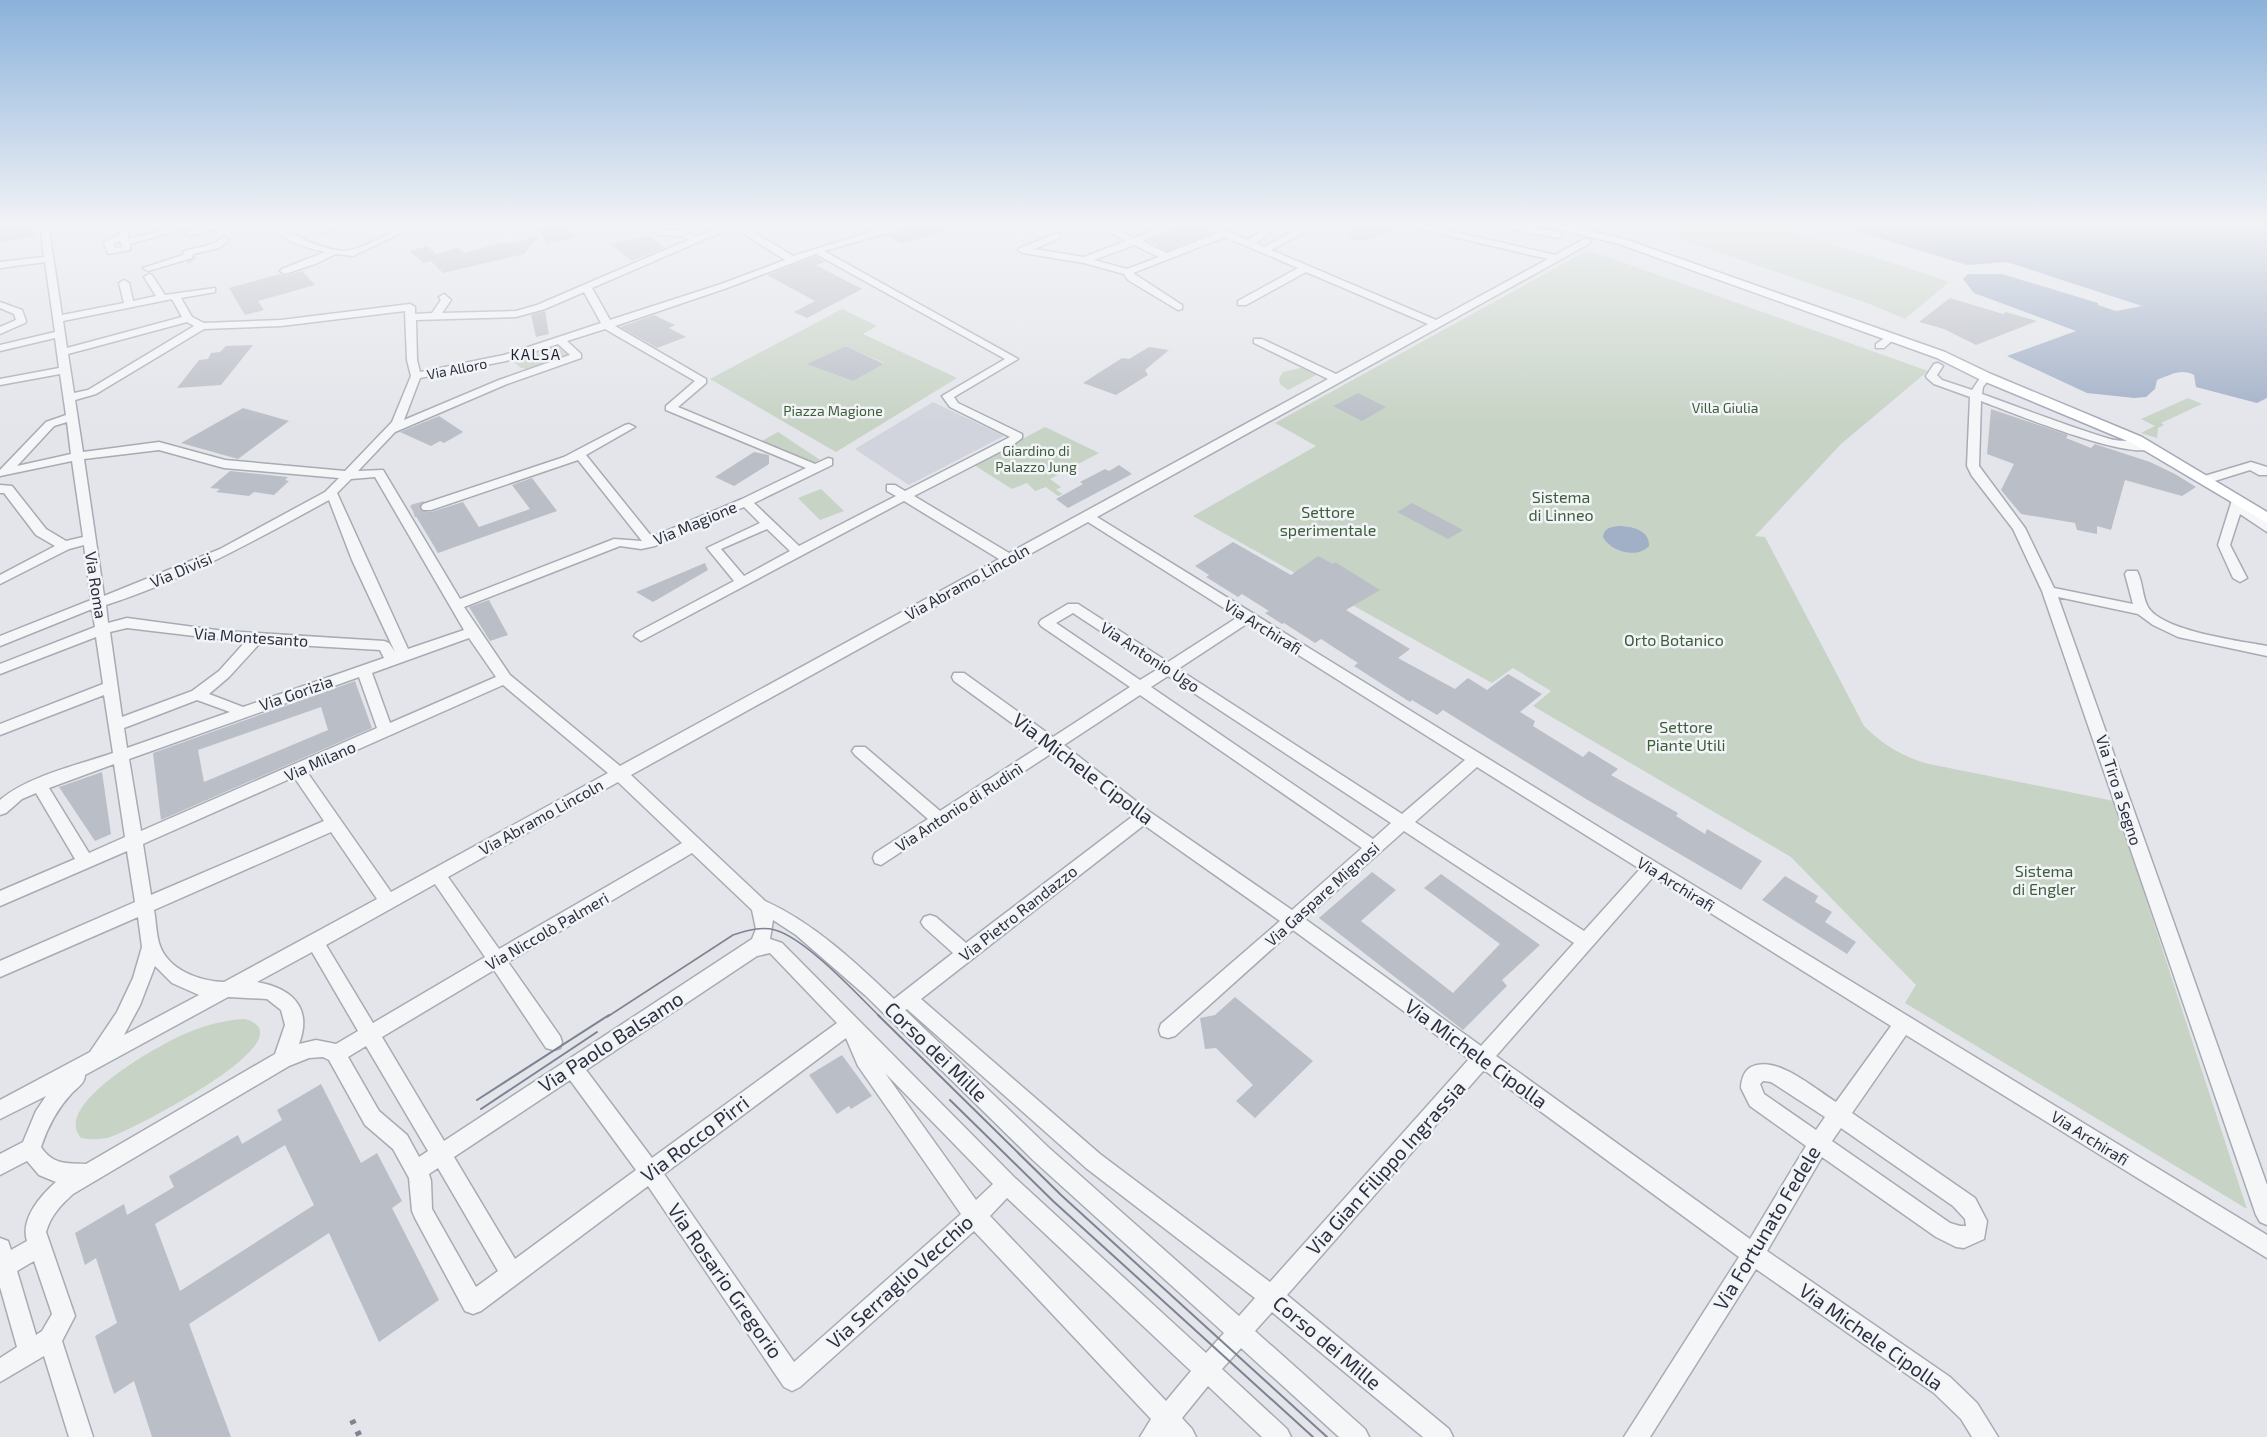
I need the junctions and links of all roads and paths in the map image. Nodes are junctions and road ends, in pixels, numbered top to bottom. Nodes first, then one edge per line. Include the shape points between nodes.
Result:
1 (54, 290) edge
2 (126, 290) edge
3 (158, 290) edge
4 (212, 290) dead end
5 (582, 290) edge
6 (588, 290) edge
7 (708, 290) edge
8 (888, 290) edge
9 (1151, 290) edge
10 (1266, 290) edge
11 (1357, 290) edge
12 (1498, 290) edge
13 (1732, 290) edge
14 (1750, 290) edge
15 (175, 296) junction
16 (444, 297) dead end
17 (162, 298) junction
18 (1242, 303) dead end
19 (129, 304) junction
20 (0, 305) edge
21 (1178, 307) dead end
22 (410, 312) junction
23 (436, 315) junction
24 (58, 319) junction
25 (188, 319) junction
26 (1436, 324) junction
27 (202, 326) junction
28 (608, 326) junction
29 (0, 331) edge
30 (60, 334) junction
31 (560, 340) junction
32 (1258, 341) dead end
33 (1885, 341) junction
34 (0, 348) edge
35 (64, 352) junction
36 (484, 364) junction
37 (1938, 366) junction
38 (66, 370) junction
39 (416, 376) junction
40 (1986, 377) junction
41 (1337, 379) junction
42 (0, 382) edge
43 (489, 389) junction
44 (1976, 396) junction
45 (70, 398) junction
46 (72, 417) junction
47 (629, 427) dead end
48 (392, 429) junction
49 (2149, 447) junction
50 (580, 455) junction
51 (77, 456) junction
52 (828, 462) dead end
53 (815, 468) junction
54 (2267, 471) edge
55 (2, 475) edge
56 (350, 475) junction
57 (2205, 480) junction
58 (891, 488) dead end
59 (0, 489) edge
60 (329, 495) junction
61 (905, 496) junction
62 (746, 502) junction
63 (2237, 503) junction
64 (427, 507) tunnel mouth
65 (1087, 516) junction
66 (2267, 518) edge
67 (768, 524) junction
68 (2267, 528) edge
69 (89, 539) junction
70 (650, 543) junction
71 (64, 546) junction
72 (804, 549) junction
73 (1009, 559) junction
74 (2132, 574) dead end
75 (2240, 578) dead end
76 (0, 580) edge
77 (742, 582) junction
78 (2049, 591) junction
79 (99, 602) junction
80 (458, 605) junction
81 (2142, 610) junction
82 (1247, 616) junction
83 (103, 629) junction
84 (472, 632) junction
85 (641, 636) dead end
86 (256, 639) junction
87 (0, 641) edge
88 (2267, 651) edge
89 (398, 658) junction
90 (1168, 668) junction
91 (0, 669) edge
92 (364, 670) junction
93 (959, 677) dead end
94 (506, 679) junction
95 (110, 687) junction
96 (1138, 688) junction
97 (196, 695) junction
98 (240, 713) junction
99 (116, 725) junction
100 (0, 730) edge
101 (386, 732) junction
102 (1053, 745) junction
103 (860, 751) dead end
104 (121, 755) junction
105 (1476, 759) junction
106 (298, 771) junction
107 (619, 774) junction
108 (39, 785) junction
109 (0, 808) edge
110 (1144, 816) junction
111 (939, 819) junction
112 (1402, 822) junction
113 (333, 824) junction
114 (134, 841) junction
115 (693, 844) junction
116 (1373, 847) junction
117 (880, 858) dead end
118 (85, 861) junction
119 (1651, 868) junction
120 (437, 874) junction
121 (0, 899) edge
122 (388, 902) junction
123 (144, 906) junction
124 (759, 906) junction
125 (1294, 921) junction
126 (930, 922) dead end
127 (1585, 940) junction
128 (315, 942) junction
129 (151, 947) junction
130 (753, 949) junction
131 (965, 953) junction
132 (497, 960) junction
133 (0, 969) edge
134 (224, 991) junction
135 (900, 1004) junction
136 (1904, 1023) junction
137 (850, 1024) junction
138 (1168, 1030) dead end
139 (370, 1034) junction
140 (553, 1042) dead end
141 (336, 1054) junction
142 (96, 1059) junction
143 (1483, 1059) junction
144 (282, 1060) junction
145 (572, 1067) junction
146 (0, 1110) edge
147 (1839, 1114) junction
148 (1819, 1143) junction
149 (31, 1148) junction
150 (441, 1154) junction
151 (0, 1165) edge
152 (416, 1170) junction
153 (650, 1172) junction
154 (86, 1174) junction
155 (1007, 1184) junction
156 (2267, 1215) edge
157 (975, 1216) junction
158 (40, 1245) junction
159 (2267, 1247) edge
160 (1753, 1254) junction
161 (2, 1262) edge
162 (512, 1274) junction
163 (1271, 1296) junction
164 (1240, 1332) junction
165 (50, 1339) junction
166 (30, 1352) junction
167 (1206, 1370) junction
168 (0, 1371) edge
169 (792, 1379) joint
170 (1158, 1428) edge
171 (81, 1437) edge
172 (1184, 1437) edge
173 (1279, 1437) edge
174 (1357, 1437) edge
175 (1441, 1437) edge
176 (1636, 1437) edge
177 (1986, 1437) edge

1 - 24 street, Via Roma
2 - 19 street
3 - 17 street
4 - 15 street
5 - 23 street via 516,314
6 - 28 street
7 - 28 street, Via Alloro
8 - 61 street via 1012,359 948,396 954,405 1018,436
9 - 21 street
10 - 18 street
11 - 26 street
12 - 26 street, Via Abramo Lincoln
13 - 33 main road
14 - 33 main road
15 - 17 street
15 - 25 street
16 - 23 street via 446,300
17 - 19 street
19 - 24 street
20 - 29 street via 18,312 21,321
22 - 23 street
22 - 27 street via 384,311 281,324
22 - 39 street
24 - 30 street, Via Roma
25 - 27 street
25 - 35 street
26 - 41 street, Via Abramo Lincoln
27 - 45 street via 93,392
28 - 31 street, Via Alloro
28 - 53 street via 702,381 670,408
30 - 34 street
30 - 35 street, Via Roma
31 - 36 street, Via Alloro
31 - 43 street via 577,356
32 - 41 street
33 - 37 main road
33 - 40 main road via 1941,355
35 - 38 street, Via Roma
36 - 39 street, Via Alloro
36 - 43 street
37 - 40 main road
37 - 44 street via 1931,376 1938,382
38 - 42 street
38 - 45 street, Via Roma
39 - 48 street
40 - 44 street, Via Tiro a Segno
40 - 49 main road
41 - 65 street, Via Abramo Lincoln
43 - 48 street
44 - 49 street via 2107,442
44 - 78 street, Via Tiro a Segno via 1973,466 2019,528
45 - 46 street, Via Roma
46 - 51 street, Via Roma
46 - 55 street via 50,424
47 - 50 street
48 - 56 street, Via Divisi
49 - 57 main road
50 - 64 street
50 - 70 street
51 - 55 street
51 - 56 street via 159,446 224,464
51 - 69 street, Via Roma
52 - 53 street, Via Magione
53 - 62 street, Via Magione
54 - 57 street via 2251,466
56 - 60 street, Via Divisi
56 - 80 street, Corso dei Mille via 379,474 409,513
57 - 63 main road
58 - 61 street
59 - 71 street via 8,489 41,532
60 - 79 street, Via Divisi via 225,552
60 - 89 street via 333,496
61 - 72 street
61 - 73 street
62 - 67 street
62 - 70 street, Via Magione
63 - 66 main road
63 - 68 street
63 - 75 street via 2224,545
65 - 73 street, Via Abramo Lincoln
65 - 82 street, Via Archirafi
67 - 72 street
67 - 77 street via 713,548
69 - 71 street
69 - 79 street, Via Roma
70 - 80 street, Via Magione via 619,542
71 - 76 street
72 - 77 street
73 - 107 street, Via Abramo Lincoln
74 - 81 street
77 - 85 street
78 - 81 street
78 - 156 street, Via Tiro a Segno
79 - 83 street, Via Roma
79 - 87 street, Via Divisi
80 - 84 street, Corso dei Mille
81 - 88 street via 2183,634
82 - 90 street, Via Antonio di Rudinì
82 - 105 street, Via Archirafi
83 - 86 street, Via Montesanto via 128,623
83 - 91 street, Via Montesanto
83 - 95 street, Via Roma
84 - 89 street, Via Gorizia
84 - 94 street, Corso dei Mille
86 - 89 street, Via Montesanto via 384,646
86 - 97 street via 224,674
89 - 92 street, Via Gorizia
90 - 96 street, Via Antonio di Rudinì
90 - 96 street, Via Antonio Ugo via 1073,607 1046,623
90 - 112 street, Via Antonio Ugo
92 - 98 street, Via Gorizia
92 - 101 street
93 - 102 street, Via Michele Cipolla
94 - 101 street, Via Milano
94 - 107 street, Corso dei Mille
95 - 99 street, Via Roma
95 - 100 street
96 - 102 street, Via Antonio di Rudinì
96 - 116 street, Via Antonio Ugo
97 - 98 street
97 - 99 street
98 - 104 street, Via Gorizia
99 - 104 street, Via Roma
101 - 106 street, Via Milano
102 - 110 street, Via Michele Cipolla
102 - 111 street, Via Antonio di Rudinì
103 - 111 street
104 - 108 street, Via Gorizia
104 - 114 street, Via Roma
105 - 112 street, Via Gaspare Mignosi
105 - 119 street, Via Archirafi
106 - 113 street
106 - 114 street, Via Milano
107 - 115 street, Corso dei Mille
107 - 120 street, Via Abramo Lincoln
108 - 109 street, Via Gorizia via 16,795
108 - 118 street
110 - 125 street, Via Michele Cipolla
110 - 131 street, Via Pietro Randazzo
111 - 117 street, Via Antonio di Rudinì
112 - 116 street, Via Gaspare Mignosi
112 - 127 street, Via Antonio Ugo
113 - 122 street
113 - 123 street
114 - 118 street, Via Milano
114 - 123 street, Via Roma
115 - 124 street, Corso dei Mille
115 - 132 street, Via Niccolò Palmeri
116 - 125 street, Via Gaspare Mignosi
118 - 121 street, Via Milano
119 - 127 street, Via Gian Filippo Ingrassia
119 - 136 street, Via Archirafi
120 - 122 street, Via Abramo Lincoln
120 - 132 street
122 - 128 street, Via Abramo Lincoln
123 - 129 street, Via Roma
123 - 133 street
124 - 130 street via 765,931
124 - 135 street, Corso dei Mille via 802,930
125 - 138 street, Via Gaspare Mignosi
125 - 143 street, Via Michele Cipolla
126 - 131 street
127 - 143 street, Via Gian Filippo Ingrassia
128 - 134 street, Via Abramo Lincoln
128 - 139 street
129 - 134 street via 170,973 192,985
129 - 142 street via 145,974 128,1013
130 - 137 street via 776,948
130 - 145 street, Via Paolo Balsamo
131 - 135 street, Via Pietro Randazzo
132 - 139 street, Via Niccolò Palmeri
132 - 140 street
134 - 142 street, Via Abramo Lincoln
134 - 144 street via 266,991 287,1002 295,1021 292,1040
135 - 163 street, Corso dei Mille via 1093,1161
135 - 164 street, Corso dei Mille via 1041,1154
136 - 147 street, Via Fortunato Fedele
136 - 159 street, Via Archirafi
137 - 153 street, Via Rocco Pirri
137 - 155 street
137 - 157 street via 865,1060
139 - 141 street, Via Niccolò Palmeri
139 - 150 street
141 - 144 street via 313,1049
141 - 152 street via 372,1118 400,1142
142 - 146 street
142 - 149 street via 46,1108
143 - 160 street, Via Michele Cipolla
143 - 163 street, Via Gian Filippo Ingrassia
144 - 154 street
145 - 150 street, Via Paolo Balsamo
145 - 153 street, Via Rosario Gregorio
147 - 148 street, Via Fortunato Fedele
147 - 148 street via 1775,1074 1762,1072 1752,1077 1750,1088 1756,1100
147 - 148 street via 1967,1204 1976,1218 1976,1231 1966,1237 1951,1235
148 - 160 street, Via Fortunato Fedele
149 - 151 street
149 - 154 street via 38,1163 51,1171
150 - 152 street, Via Paolo Balsamo
150 - 162 street
152 - 162 street, Via Rocco Pirri via 421,1181 422,1211 473,1303
153 - 162 street, Via Rocco Pirri
153 - 169 street, Via Rosario Gregorio
154 - 158 street via 58,1193 41,1215 35,1232
155 - 157 street, Via Serraglio Vecchio
155 - 167 street
157 - 169 street, Via Serraglio Vecchio
157 - 170 street
158 - 161 street
158 - 165 street via 64,1316
160 - 176 street, Via Fortunato Fedele
160 - 177 street, Via Michele Cipolla via 1942,1385 1969,1411
161 - 166 street
163 - 164 street, Via Gian Filippo Ingrassia
163 - 175 street, Corso dei Mille
164 - 167 street, Via Gian Filippo Ingrassia
164 - 174 street, Corso dei Mille
165 - 166 street
165 - 171 street
166 - 168 street
167 - 170 street, Via Gian Filippo Ingrassia
167 - 173 street
170 - 172 street

